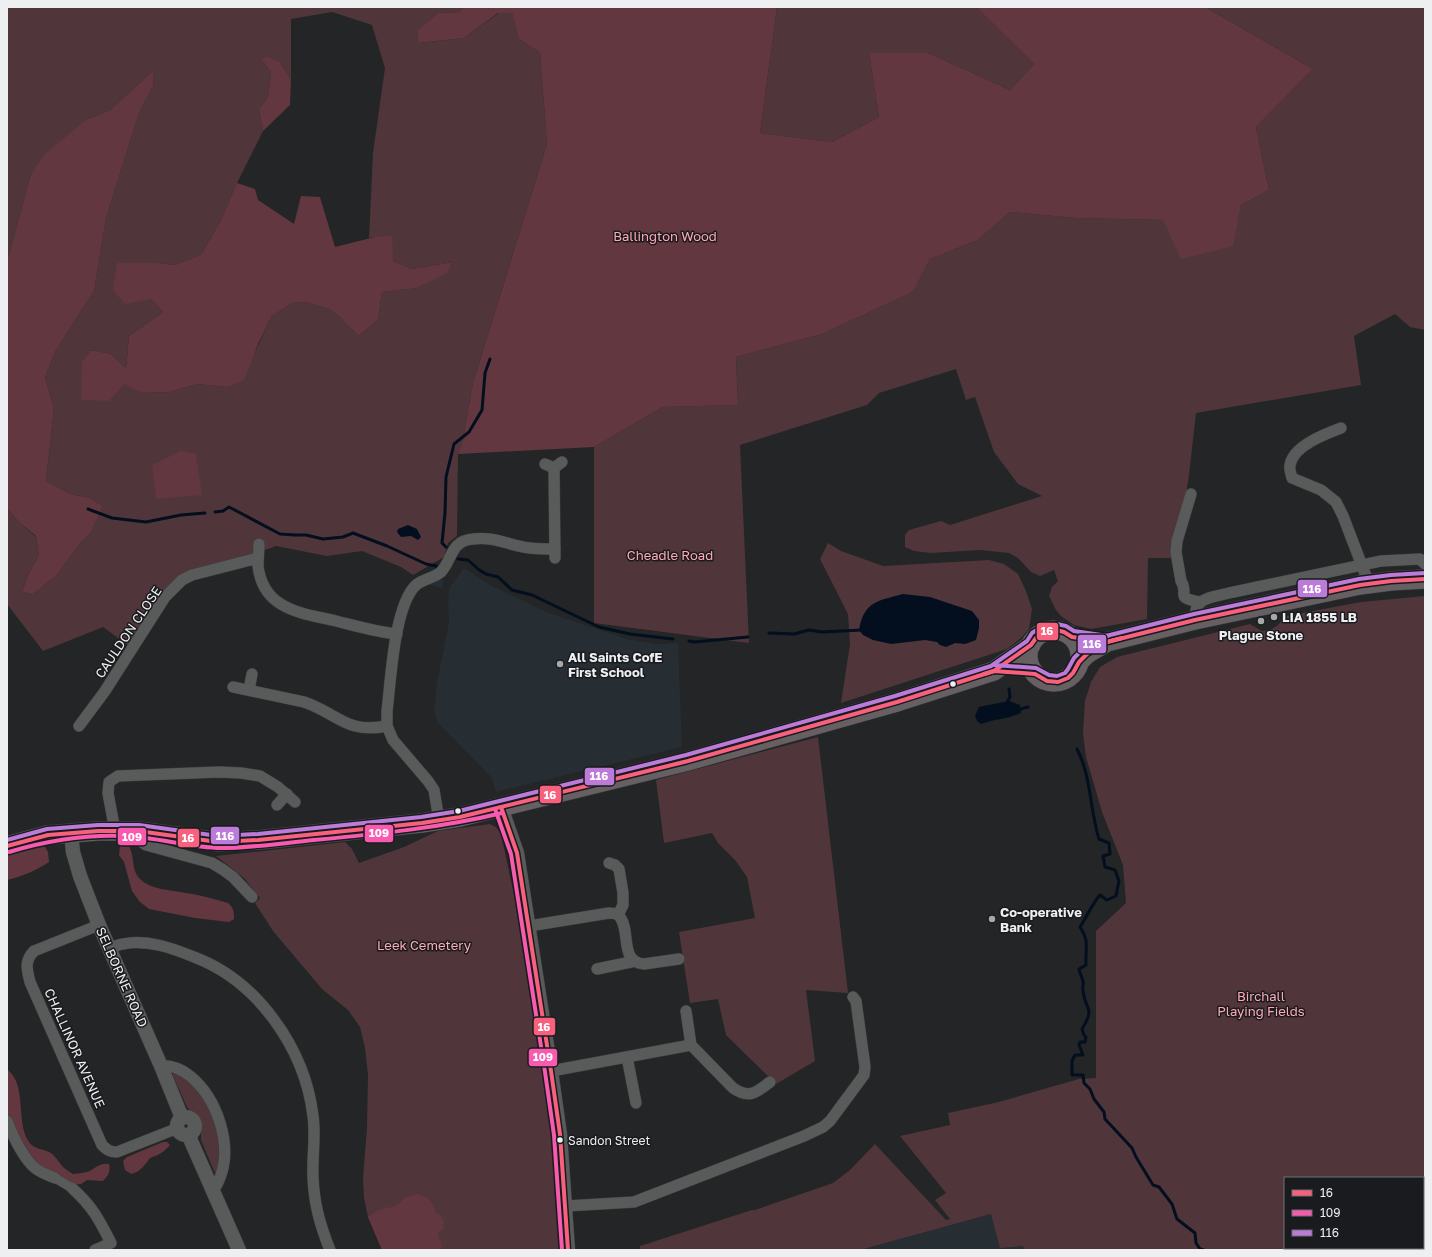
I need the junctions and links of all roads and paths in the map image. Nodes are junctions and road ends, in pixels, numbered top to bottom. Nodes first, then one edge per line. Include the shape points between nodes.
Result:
1 (1341, 428) dead end
2 (554, 464) dead end
3 (1191, 494) dead end
4 (259, 544) dead end
5 (258, 558) junction
6 (1425, 564) edge
7 (1361, 565) junction
8 (1425, 579) edge
9 (1369, 584) junction
10 (1197, 611) junction
11 (397, 634) junction
12 (1072, 637) junction
13 (1107, 642) junction
14 (1031, 645) junction
15 (1079, 662) junction
16 (994, 671) junction
17 (252, 674) dead end
18 (1035, 674) junction
19 (233, 687) dead end
20 (249, 690) junction
21 (79, 726) dead end
22 (388, 726) junction
23 (277, 805) dead end
24 (501, 807) junction
25 (439, 820) junction
26 (115, 831) junction
27 (135, 831) junction
28 (71, 833) junction
29 (7, 846) edge
30 (609, 863) dead end
31 (252, 897) dead end
32 (618, 915) junction
33 (99, 925) junction
34 (529, 926) junction
35 (109, 949) junction
36 (679, 959) dead end
37 (633, 960) junction
38 (597, 969) dead end
39 (853, 997) dead end
40 (686, 1011) dead end
41 (691, 1045) junction
42 (627, 1057) junction
43 (161, 1066) junction
44 (551, 1071) junction
45 (770, 1082) dead end
46 (636, 1103) dead end
47 (7, 1122) edge
48 (183, 1127) junction
49 (55, 1178) joint
50 (72, 1188) joint
51 (213, 1190) junction
52 (566, 1206) junction
53 (95, 1250) edge
54 (239, 1250) edge
55 (330, 1250) edge
56 (568, 1250) edge

1 - 7 street via 1311,441 1300,449 1290,464 1292,478 1321,490 1336,502
2 - 11 street via 554,554 497,540 466,540 457,545 440,572 417,584 398,622
3 - 10 street via 1176,552 1184,596
4 - 5 street
5 - 11 street via 267,590 283,606 303,614
5 - 21 street, CAULDON CLOSE via 192,575 182,580 165,597 105,691
6 - 7 street via 1416,559
7 - 9 street
7 - 10 street via 1205,599
8 - 9 highway via 1390,580
9 - 10 highway
10 - 13 highway
11 - 22 street via 387,711
12 - 13 highway
12 - 14 highway via 1064,632 1052,630 1040,634
12 - 15 highway via 1079,648
13 - 15 highway
14 - 16 highway
14 - 18 highway via 1028,660
15 - 18 highway via 1073,673 1063,680 1047,681
16 - 18 highway
16 - 24 highway via 897,702 688,761
17 - 20 street
19 - 20 street
20 - 22 street via 316,706 344,723 356,727
22 - 25 street via 393,740 434,790
23 - 26 street via 291,798 278,786 260,776 205,772 118,776 109,782 108,793
24 - 25 highway
24 - 34 street via 517,853
25 - 27 highway via 380,828 218,842
26 - 27 highway
26 - 28 highway
27 - 31 street via 139,840 146,845 212,863 243,886
28 - 29 highway via 48,835
28 - 33 street, SELBORNE ROAD via 80,876
30 - 32 street via 619,869 622,886 623,905
32 - 34 street via 609,913
32 - 37 street via 623,923 628,953
33 - 35 street, SELBORNE ROAD
33 - 48 street, CHALLINOR AVENUE via 34,951 26,964 30,982 96,1132 108,1151 117,1152
34 - 44 street
35 - 43 street, SELBORNE ROAD
35 - 55 street via 122,944 145,943 199,959 241,985 274,1019 302,1067 309,1092 313,1117 316,1211
36 - 37 street via 644,964
37 - 38 street
39 - 52 street via 858,1016 864,1075 823,1127 634,1202
40 - 41 street
41 - 42 street
41 - 45 street via 732,1088 740,1093 754,1093
42 - 44 street
42 - 46 street
43 - 48 street, SELBORNE ROAD
43 - 51 street via 175,1067 200,1085 219,1118 224,1156 219,1180
44 - 52 street
47 - 49 street via 17,1143 35,1168
48 - 51 street, SELBORNE ROAD
49 - 50 street
50 - 53 street via 92,1209 111,1243
51 - 54 street, SELBORNE ROAD
52 - 56 street

